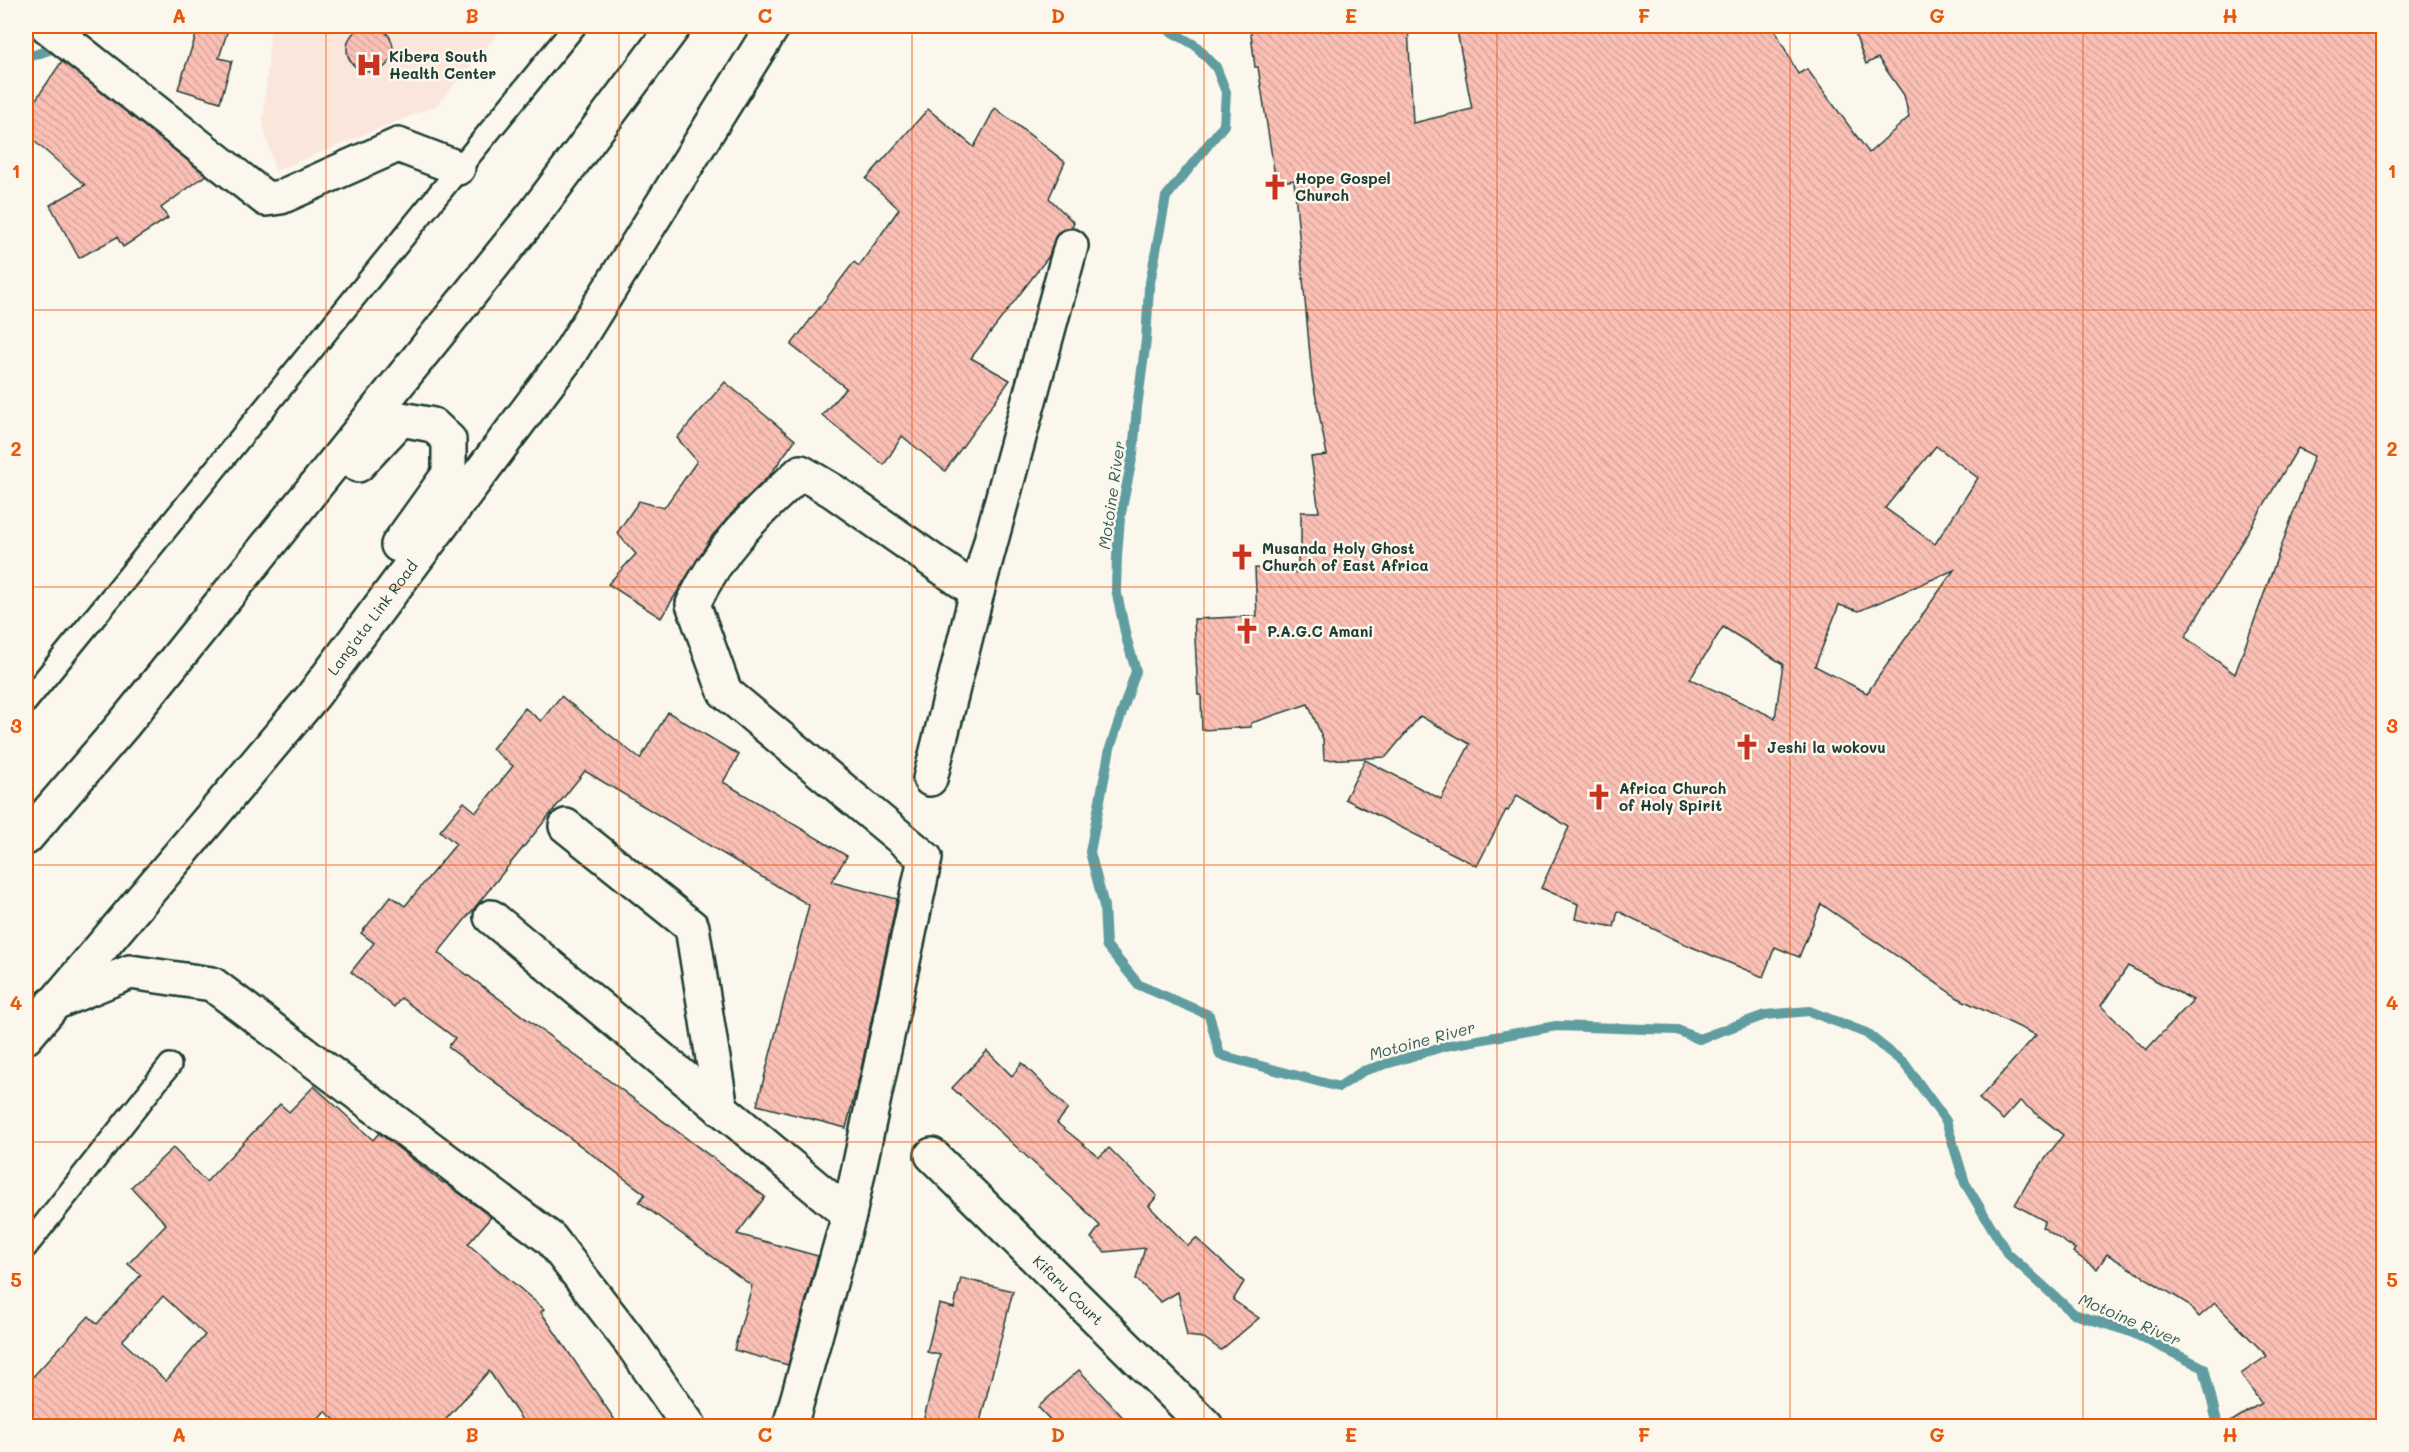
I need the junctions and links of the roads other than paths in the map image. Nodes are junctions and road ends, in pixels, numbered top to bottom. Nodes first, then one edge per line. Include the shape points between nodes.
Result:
1 (47, 26) edge
2 (575, 26) edge
3 (674, 26) edge
4 (773, 26) edge
5 (458, 168) junction
6 (1071, 246) dead end
7 (977, 592) junction
8 (313, 696) junction
9 (26, 702) edge
10 (124, 724) junction
11 (930, 779) dead end
12 (566, 826) dead end
13 (26, 838) edge
14 (491, 917) dead end
15 (52, 1004) junction
16 (26, 1037) edge
17 (170, 1065) dead end
18 (721, 1109) junction
19 (932, 1155) dead end
20 (849, 1215) junction
21 (26, 1247) edge
22 (689, 1426) edge
23 (790, 1426) edge
24 (1206, 1426) edge

1 - 5 street via 266,199 281,197 398,145
2 - 5 lane
3 - 10 street via 535,213
4 - 8 street, Lang'ata Link Road via 566,359
5 - 9 lane
6 - 7 street
7 - 11 street
7 - 20 street via 801,472 729,544 693,604 725,692 925,858
8 - 10 street via 357,602 449,474 449,440 433,425 401,419 368,453 212,643
8 - 15 street, Lang'ata Link Road
10 - 13 street
12 - 18 street via 692,927
14 - 18 street
15 - 16 street, Lang'ata Link Road
15 - 22 street via 130,972 212,984 552,1239
17 - 21 lane
18 - 20 street
19 - 24 street, Kifaru Court
20 - 23 street

